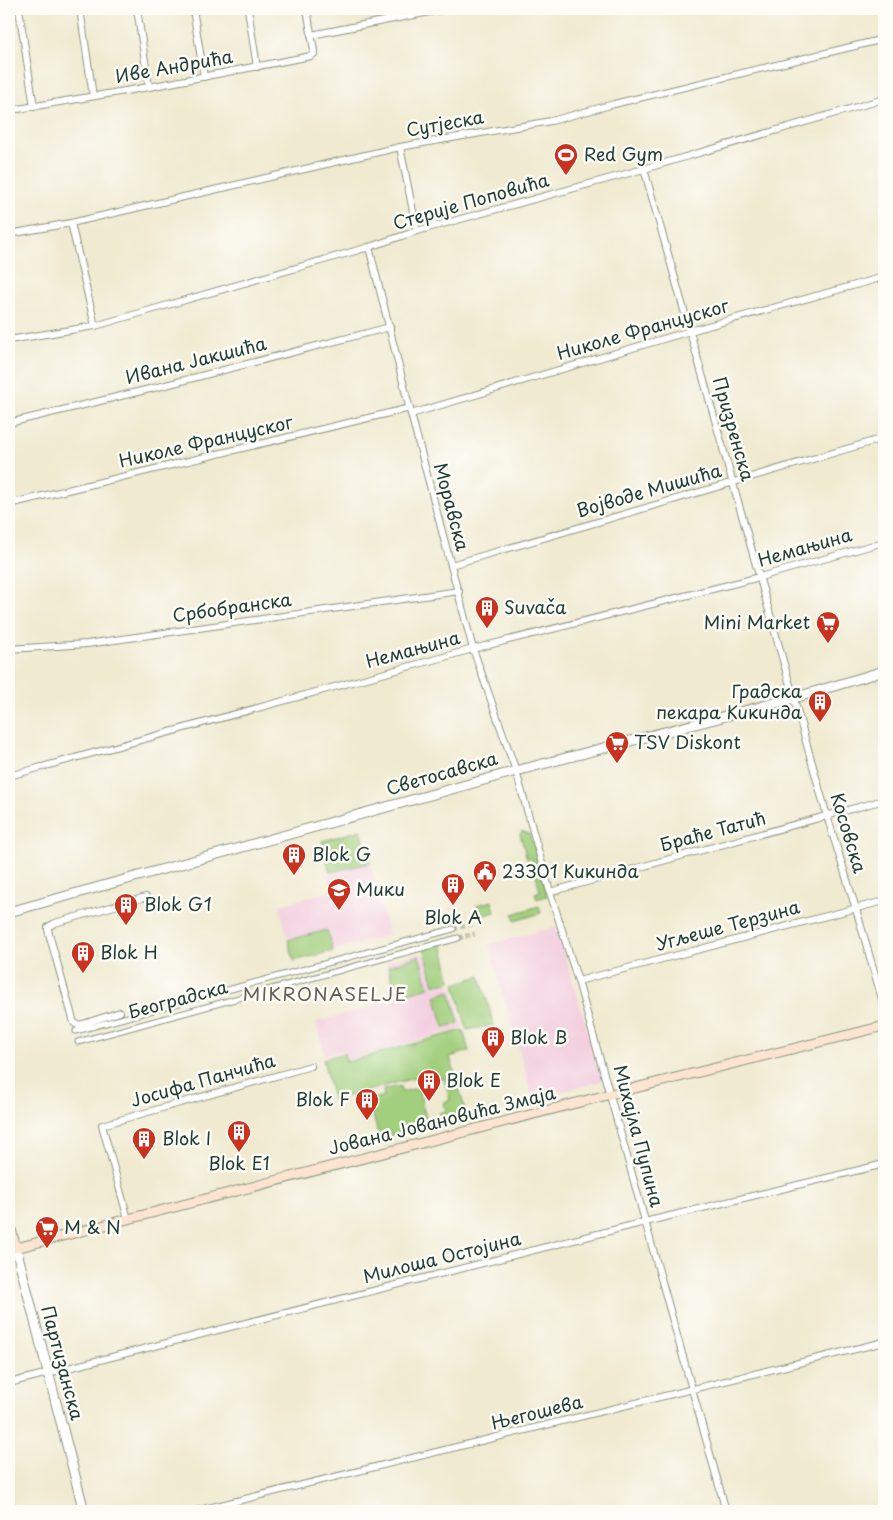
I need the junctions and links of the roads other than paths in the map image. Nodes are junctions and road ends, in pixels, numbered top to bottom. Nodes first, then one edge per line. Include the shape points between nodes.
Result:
1 (19, 9) edge
2 (80, 9) edge
3 (137, 9) edge
4 (193, 9) edge
5 (248, 9) edge
6 (307, 9) edge
7 (445, 9) edge
8 (311, 35) junction
9 (884, 39) edge
10 (257, 67) junction
11 (204, 77) junction
12 (149, 87) junction
13 (93, 96) junction
14 (884, 99) edge
15 (34, 107) junction
16 (18, 109) dead end
17 (400, 147) junction
18 (644, 169) junction
19 (71, 223) junction
20 (417, 231) junction
21 (9, 234) edge
22 (369, 247) junction
23 (884, 277) edge
24 (95, 326) junction
25 (390, 327) junction
26 (690, 332) junction
27 (9, 340) edge
28 (410, 411) junction
29 (9, 423) edge
30 (884, 438) edge
31 (732, 482) junction
32 (9, 504) edge
33 (884, 542) edge
34 (451, 565) junction
35 (760, 577) junction
36 (458, 591) junction
37 (9, 649) edge
38 (473, 649) junction
39 (884, 672) edge
40 (794, 698) junction
41 (516, 771) junction
42 (9, 776) edge
43 (884, 800) edge
44 (827, 816) junction
45 (550, 892) junction
46 (146, 897) dead end
47 (884, 901) edge
48 (856, 908) junction
49 (9, 912) edge
50 (453, 929) tunnel mouth
51 (458, 938) tunnel mouth
52 (578, 981) junction
53 (884, 1006) edge
54 (120, 1012) dead end
55 (884, 1026) edge
56 (76, 1032) dead end
57 (78, 1042) dead end
58 (311, 1066) dead end
59 (611, 1094) junction
60 (884, 1164) edge
61 (128, 1219) junction
62 (9, 1222) edge
63 (645, 1222) junction
64 (12, 1248) edge
65 (884, 1342) edge
66 (47, 1373) junction
67 (9, 1382) edge
68 (692, 1391) junction
69 (84, 1511) edge
70 (196, 1511) edge
71 (724, 1511) edge

1 - 15 street
2 - 13 street
3 - 12 street
4 - 11 street
5 - 10 street
6 - 8 street
7 - 8 street
8 - 10 street, Иве Андрића via 314,51 311,56
9 - 17 street, Сутјеска via 551,121
10 - 11 street, Иве Андрића
11 - 12 street, Иве Андрића
12 - 13 street, Иве Андрића
13 - 15 street, Иве Андрића
14 - 18 street, Стерије Поповића
15 - 16 street, Иве Андрића
17 - 19 street, Сутјеска
17 - 20 street
18 - 20 street, Стерије Поповића
18 - 26 street, Призренска
19 - 21 street, Сутјеска
19 - 24 street
20 - 22 street, Стерије Поповића
22 - 24 street, Стерије Поповића
22 - 25 street, Моравска
23 - 26 street, Николе Француског
24 - 27 street, Стерије Поповића
25 - 28 street, Моравска
25 - 29 street, Ивана Јакшића
26 - 28 street, Николе Француског
26 - 31 street, Призренска
28 - 32 street, Николе Француског
28 - 34 street, Моравска
30 - 31 street, Војводе Мишића
31 - 34 street, Војводе Мишића
31 - 35 street, Призренска
33 - 35 street, Немањина
34 - 36 street, Моравска
35 - 38 street, Немањина
35 - 40 street, Призренска
36 - 37 street, Србобранска via 87,644
36 - 38 street, Моравска
38 - 41 street, Моравска
38 - 42 street, Немањина
39 - 40 street, Светосавска
40 - 41 street, Светосавска
40 - 44 street, Косовска
41 - 45 street, Михајла Пупина
41 - 49 street, Светосавска
43 - 44 street, Браће Татић
44 - 45 street, Браће Татић
44 - 48 street, Косовска
45 - 52 street, Михајла Пупина
46 - 54 street via 48,927 74,1023 83,1024
47 - 48 street, Угљеше Терзина
48 - 52 street, Угљеше Терзина
48 - 53 street, Косовска
50 - 56 street, Београдска
51 - 57 street, Београдска
52 - 59 street, Михајла Пупина
55 - 59 main road, Јована Јовановића Змаја
58 - 61 street, Јосифа Панчића via 102,1125
59 - 61 main road, Јована Јовановића Змаја
59 - 63 street, Михајла Пупина
60 - 63 street, Милоша Остојина
61 - 64 main road, Јована Јовановића Змаја
62 - 64 main road, Партизанска
63 - 66 street, Милоша Остојина
63 - 68 street, Михајла Пупина
64 - 66 street, Партизанска
65 - 68 street, Његошева
66 - 67 street, Милоша Остојина
66 - 69 street, Партизанска
68 - 70 street, Његошева
68 - 71 street, Михајла Пупина

